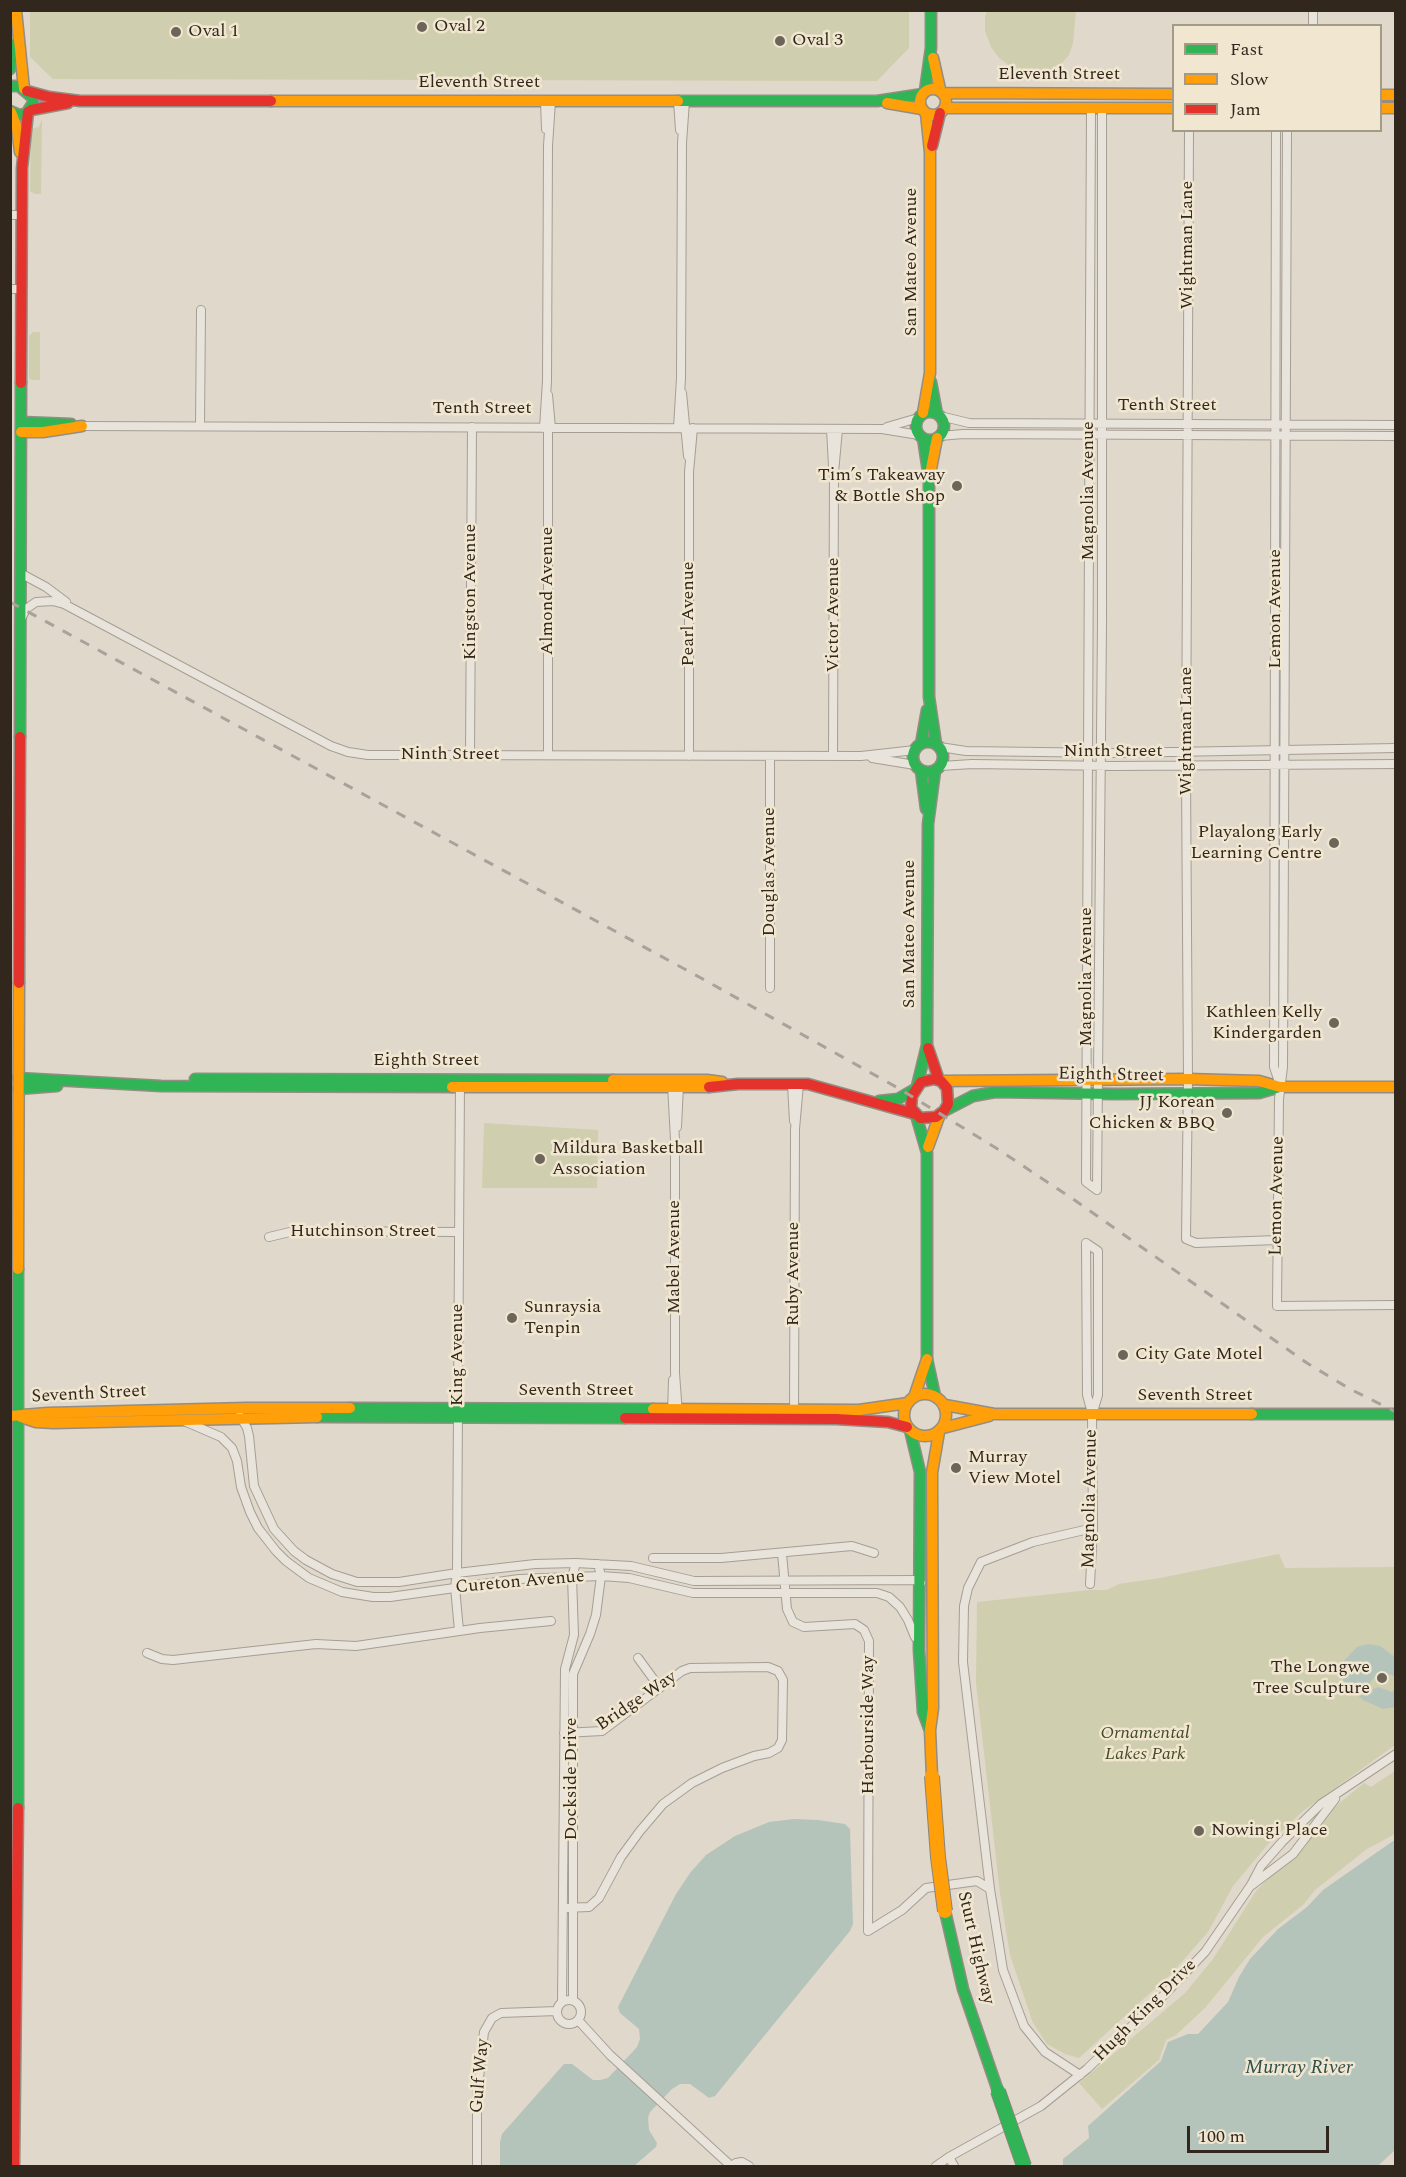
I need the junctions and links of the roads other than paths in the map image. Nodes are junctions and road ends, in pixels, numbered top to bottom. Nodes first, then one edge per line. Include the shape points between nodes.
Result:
1 (16, 10) edge
2 (931, 10) edge
3 (16, 25) junction
4 (931, 48) junction
5 (10, 69) edge
6 (21, 89) edge
7 (942, 91) junction
8 (924, 92) junction
9 (1096, 93) junction
10 (1172, 94) edge
11 (80, 101) junction
12 (548, 101) junction
13 (682, 101) junction
14 (877, 101) junction
15 (1096, 107) junction
16 (1172, 108) edge
17 (11, 111) edge
18 (29, 111) junction
19 (933, 111) junction
20 (1189, 132) edge
21 (1276, 132) edge
22 (1287, 132) edge
23 (1090, 166) junction
24 (1102, 166) junction
25 (22, 168) junction
26 (1090, 209) junction
27 (1102, 209) junction
28 (16, 215) edge
29 (1090, 251) junction
30 (1102, 251) junction
31 (16, 289) edge
32 (1090, 294) junction
33 (1102, 295) junction
34 (201, 310) dead end
35 (1089, 323) junction
36 (1102, 323) junction
37 (1089, 353) junction
38 (1102, 353) junction
39 (930, 373) junction
40 (1089, 381) junction
41 (1102, 381) junction
42 (939, 415) junction
43 (920, 416) junction
44 (1089, 424) junction
45 (1102, 424) junction
46 (1188, 424) junction
47 (1275, 424) junction
48 (1286, 424) junction
49 (1395, 425) edge
50 (82, 426) joint
51 (200, 426) junction
52 (21, 427) junction
53 (472, 428) junction
54 (548, 428) junction
55 (685, 428) junction
56 (834, 429) junction
57 (882, 429) junction
58 (1089, 434) junction
59 (1102, 434) junction
60 (1188, 435) junction
61 (1275, 435) junction
62 (1285, 436) junction
63 (1395, 436) edge
64 (921, 437) junction
65 (939, 437) junction
66 (929, 478) junction
67 (1089, 479) junction
68 (1102, 479) junction
69 (1089, 509) junction
70 (1102, 509) junction
71 (1089, 536) junction
72 (1102, 536) junction
73 (1089, 566) junction
74 (1102, 566) junction
75 (20, 573) junction
76 (1102, 594) junction
77 (1089, 595) junction
78 (75, 608) junction
79 (20, 623) junction
80 (1089, 623) junction
81 (1102, 623) junction
82 (1089, 652) junction
83 (1101, 653) junction
84 (1088, 681) junction
85 (1101, 681) junction
86 (929, 698) junction
87 (1088, 709) junction
88 (1101, 709) junction
89 (938, 745) junction
90 (918, 747) junction
91 (1395, 748) edge
92 (15, 749) edge
93 (1275, 750) junction
94 (1286, 750) junction
95 (1088, 752) junction
96 (1187, 752) junction
97 (1100, 753) junction
98 (548, 755) junction
99 (470, 756) junction
100 (689, 756) junction
101 (770, 756) junction
102 (833, 756) junction
103 (861, 756) junction
104 (1187, 764) junction
105 (1275, 764) junction
106 (1395, 764) edge
107 (1088, 765) junction
108 (1100, 765) junction
109 (1285, 765) junction
110 (928, 768) junction
111 (1088, 806) junction
112 (1100, 806) junction
113 (1100, 835) junction
114 (1088, 836) junction
115 (1088, 866) junction
116 (1100, 866) junction
117 (1088, 894) junction
118 (1100, 894) junction
119 (1088, 922) junction
120 (1100, 923) junction
121 (1087, 952) junction
122 (1099, 952) junction
123 (1087, 980) junction
124 (1099, 980) junction
125 (770, 988) dead end
126 (1087, 1009) junction
127 (1099, 1009) junction
128 (1087, 1037) junction
129 (1099, 1037) junction
130 (927, 1045) junction
131 (1188, 1079) junction
132 (940, 1081) junction
133 (460, 1083) junction
134 (18, 1084) junction
135 (675, 1084) junction
136 (796, 1084) junction
137 (1011, 1086) junction
138 (1280, 1086) junction
139 (916, 1087) junction
140 (1093, 1087) junction
141 (1395, 1088) edge
142 (1188, 1095) junction
143 (873, 1102) junction
144 (942, 1113) junction
145 (915, 1114) junction
146 (1086, 1136) junction
147 (1098, 1136) junction
148 (927, 1154) junction
149 (14, 1163) edge
150 (1086, 1166) junction
151 (1098, 1166) junction
152 (459, 1232) junction
153 (269, 1237) dead end
154 (1277, 1240) junction
155 (1395, 1305) edge
156 (1087, 1311) junction
157 (1098, 1311) junction
158 (927, 1359) junction
159 (911, 1400) junction
160 (940, 1401) junction
161 (237, 1413) junction
162 (458, 1413) junction
163 (675, 1414) junction
164 (794, 1414) junction
165 (994, 1414) junction
166 (1395, 1414) edge
167 (1092, 1415) junction
168 (14, 1416) edge
169 (178, 1419) junction
170 (908, 1428) junction
171 (941, 1430) junction
172 (1093, 1528) junction
173 (782, 1553) junction
174 (874, 1553) dead end
175 (653, 1558) dead end
176 (576, 1563) junction
177 (598, 1564) junction
178 (457, 1573) junction
179 (601, 1576) junction
180 (572, 1577) junction
181 (784, 1580) junction
182 (918, 1580) junction
183 (1090, 1584) dead end
184 (455, 1587) junction
185 (786, 1592) junction
186 (932, 1601) junction
187 (551, 1621) dead end
188 (459, 1631) junction
189 (919, 1650) junction
190 (147, 1653) dead end
191 (638, 1658) dead end
192 (14, 1668) edge
193 (660, 1688) junction
194 (930, 1730) junction
195 (568, 1733) junction
196 (1395, 1754) edge
197 (1339, 1793) junction
198 (1251, 1886) junction
199 (990, 1889) junction
200 (562, 1908) junction
201 (572, 1908) junction
202 (573, 2000) junction
203 (562, 2001) junction
204 (557, 2012) junction
205 (578, 2020) junction
206 (1080, 2075) junction
207 (949, 2157) junction
208 (14, 2166) edge
209 (477, 2166) edge
210 (731, 2166) edge
211 (749, 2166) edge
212 (936, 2166) edge
213 (954, 2166) edge
214 (1024, 2166) edge

1 - 3 main road
2 - 4 main road
3 - 5 main road
3 - 6 main road
4 - 7 main road
4 - 8 main road
6 - 11 main road, Eleventh Street
6 - 18 main road via 33,98
7 - 8 main road via 932,88
7 - 9 main road, Eleventh Street
7 - 19 main road via 947,100
8 - 14 main road, Eleventh Street
8 - 19 main road via 920,101
9 - 10 main road, Eleventh Street
9 - 15 main road
11 - 12 main road, Eleventh Street
11 - 18 main road, Eleventh Street
12 - 13 main road, Eleventh Street
12 - 54 street, Almond Avenue via 544,406
13 - 14 main road, Eleventh Street
13 - 55 street, Pearl Avenue via 681,378
14 - 19 main road, Eleventh Street
15 - 16 main road, Eleventh Street
15 - 19 main road, Eleventh Street
15 - 23 street, Magnolia Avenue
15 - 24 street, Magnolia Avenue
17 - 18 main road, Eleventh Street via 19,115
17 - 25 main road
18 - 25 main road
19 - 39 main road, San Mateo Avenue
20 - 46 street, Wightman Lane
21 - 47 street, Lemon Avenue
22 - 48 street, Lemon Avenue
23 - 24 street
23 - 26 street, Magnolia Avenue
24 - 27 street, Magnolia Avenue
25 - 28 main road
26 - 27 street
26 - 29 street, Magnolia Avenue
27 - 30 street, Magnolia Avenue
28 - 31 main road
29 - 30 street
29 - 32 street, Magnolia Avenue
30 - 33 street, Magnolia Avenue
31 - 52 main road
32 - 33 street
32 - 35 street, Magnolia Avenue
33 - 36 street, Magnolia Avenue
34 - 51 street
35 - 36 street
35 - 37 street, Magnolia Avenue
36 - 38 street, Magnolia Avenue
37 - 38 street
37 - 40 street, Magnolia Avenue
38 - 41 street, Magnolia Avenue
39 - 42 main road, San Mateo Avenue
39 - 43 main road, San Mateo Avenue
40 - 41 street
40 - 44 street, Magnolia Avenue
41 - 45 street, Magnolia Avenue
42 - 43 main road via 933,412
42 - 44 street, Tenth Street via 969,423
42 - 65 main road via 944,424
43 - 57 street, Tenth Street
43 - 64 main road via 915,427
44 - 45 street, Tenth Street
44 - 58 street, Magnolia Avenue
45 - 46 street, Tenth Street
45 - 59 street, Magnolia Avenue
46 - 47 street, Tenth Street
46 - 60 street, Wightman Lane
47 - 48 street, Tenth Street
47 - 61 street, Lemon Avenue
48 - 49 street, Tenth Street
48 - 62 street, Lemon Avenue
50 - 51 street, Tenth Street
50 - 52 main road, Tenth Street
51 - 53 street, Tenth Street
52 - 75 main road
53 - 54 street, Tenth Street
53 - 99 street, Kingston Avenue
54 - 55 street, Tenth Street
54 - 98 street, Almond Avenue
55 - 56 street, Tenth Street
55 - 100 street, Pearl Avenue via 689,472
56 - 57 street, Tenth Street
56 - 102 street, Victor Avenue
57 - 64 street, Tenth Street
58 - 59 street, Tenth Street
58 - 65 street, Tenth Street
58 - 67 street, Magnolia Avenue
59 - 60 street, Tenth Street
59 - 68 street, Magnolia Avenue
60 - 61 street, Tenth Street
60 - 96 street, Wightman Lane
61 - 62 street, Tenth Street
61 - 93 street, Lemon Avenue
62 - 63 street, Tenth Street
62 - 94 street, Lemon Avenue
64 - 65 main road
64 - 66 main road
65 - 66 main road
66 - 86 main road
67 - 68 street
67 - 69 street, Magnolia Avenue
68 - 70 street, Magnolia Avenue
69 - 70 street
69 - 71 street, Magnolia Avenue
70 - 72 street, Magnolia Avenue
71 - 72 street
71 - 73 street, Magnolia Avenue
72 - 74 street, Magnolia Avenue
73 - 74 street
73 - 77 street, Magnolia Avenue
74 - 76 street, Magnolia Avenue
75 - 78 street, Ninth Street
75 - 79 main road
76 - 77 street
76 - 81 street, Magnolia Avenue
77 - 80 street, Magnolia Avenue
78 - 79 street, Ninth Street via 57,601 36,602 26,609
78 - 99 street, Ninth Street via 331,746 368,755
79 - 92 main road
80 - 81 street
80 - 82 street, Magnolia Avenue
81 - 83 street, Magnolia Avenue
82 - 83 street
82 - 84 street, Magnolia Avenue
83 - 85 street, Magnolia Avenue
84 - 85 street
84 - 87 street, Magnolia Avenue
85 - 88 street, Magnolia Avenue
86 - 89 main road
86 - 90 main road
87 - 88 street
87 - 95 street, Magnolia Avenue
88 - 97 street, Magnolia Avenue
89 - 90 main road via 926,742
89 - 95 street, Ninth Street via 966,751
89 - 110 main road via 944,756
90 - 103 street, Ninth Street
90 - 110 main road via 913,755
91 - 94 street, Ninth Street
92 - 134 main road
93 - 94 street, Ninth Street
93 - 96 street, Ninth Street
93 - 105 street, Lemon Avenue
94 - 109 street, Lemon Avenue
95 - 97 street, Ninth Street
95 - 107 street, Magnolia Avenue
96 - 97 street, Ninth Street
96 - 104 street, Wightman Lane
97 - 108 street, Magnolia Avenue
98 - 99 street, Ninth Street
98 - 100 street, Ninth Street
100 - 101 street, Ninth Street
101 - 102 street, Ninth Street
101 - 125 street, Douglas Avenue
102 - 103 street, Ninth Street
103 - 110 street, Ninth Street
104 - 105 street, Ninth Street
104 - 108 street, Ninth Street
104 - 131 street, Wightman Lane
105 - 109 street, Ninth Street
105 - 138 street, Lemon Avenue via 1275,1067
106 - 109 street, Ninth Street
107 - 108 street, Ninth Street
107 - 110 street, Ninth Street via 972,764
107 - 111 street, Magnolia Avenue
108 - 112 street, Magnolia Avenue
109 - 138 street, Lemon Avenue
110 - 130 main road, San Mateo Avenue
111 - 112 street
111 - 114 street, Magnolia Avenue
112 - 113 street, Magnolia Avenue
113 - 114 street
113 - 116 street, Magnolia Avenue
114 - 115 street, Magnolia Avenue
115 - 116 street
115 - 117 street, Magnolia Avenue
116 - 118 street, Magnolia Avenue
117 - 118 street
117 - 119 street, Magnolia Avenue
118 - 120 street, Magnolia Avenue
119 - 120 street
119 - 121 street, Magnolia Avenue
120 - 122 street, Magnolia Avenue
121 - 122 street
121 - 123 street, Magnolia Avenue
122 - 124 street, Magnolia Avenue
123 - 124 street
123 - 126 street, Magnolia Avenue
124 - 127 street, Magnolia Avenue
126 - 127 street
126 - 128 street, Magnolia Avenue
127 - 129 street, Magnolia Avenue
128 - 129 street
128 - 140 street, Magnolia Avenue
129 - 140 street, Magnolia Avenue
130 - 132 main road, San Mateo Avenue
130 - 139 main road, San Mateo Avenue
131 - 138 main road, Eighth Street via 1259,1081
131 - 140 main road, Eighth Street
131 - 142 street, Wightman Lane
132 - 137 main road, Eighth Street
132 - 139 main road via 927,1080
132 - 144 main road via 949,1093
133 - 134 main road, Eighth Street via 186,1079
133 - 135 main road, Eighth Street
133 - 152 street, King Avenue
134 - 149 main road
135 - 136 main road, Eighth Street via 707,1080
135 - 163 street, Mabel Avenue
136 - 143 main road, Eighth Street
136 - 164 street, Ruby Avenue via 792,1109
137 - 140 main road, Eighth Street
137 - 144 main road, Eighth Street via 962,1100
138 - 141 main road, Eighth Street
138 - 142 main road, Eighth Street via 1259,1093
138 - 154 street, Lemon Avenue
139 - 143 main road, Eighth Street via 895,1100
139 - 145 main road via 910,1103
140 - 142 main road, Eighth Street
140 - 146 street, Magnolia Avenue
140 - 147 street, Magnolia Avenue
142 - 154 street, Wightman Lane via 1186,1239 1196,1243
143 - 145 main road, Eighth Street
144 - 145 main road via 927,1119
144 - 148 main road
145 - 148 main road
146 - 147 street
146 - 150 street, Magnolia Avenue
147 - 151 street, Magnolia Avenue
148 - 158 main road
149 - 168 main road
150 - 151 street
150 - 151 street, Magnolia Avenue via 1086,1183 1097,1190
152 - 153 street, Hutchinson Street via 294,1231
152 - 162 street, King Avenue
154 - 155 street, Lemon Avenue via 1277,1306
156 - 157 street
156 - 157 street, Magnolia Avenue via 1086,1243 1098,1251
156 - 167 street, Magnolia Avenue via 1087,1395
157 - 167 street, Magnolia Avenue via 1098,1395
158 - 159 main road
158 - 160 main road
159 - 160 main road via 928,1394
159 - 164 main road, Seventh Street via 859,1410
159 - 170 main road via 904,1413
160 - 165 main road, Seventh Street
160 - 171 main road via 947,1414
161 - 162 main road, Seventh Street
161 - 168 main road, Seventh Street
161 - 169 main road, Seventh Street
161 - 178 street, Cureton Avenue via 249,1435 258,1498 274,1529 306,1560 332,1574 367,1583
162 - 163 main road, Seventh Street
162 - 178 street, King Avenue
163 - 164 main road, Seventh Street
164 - 170 main road, Seventh Street via 868,1420
165 - 167 main road, Seventh Street
165 - 171 main road, Seventh Street
166 - 167 main road, Seventh Street
167 - 172 street, Magnolia Avenue
168 - 169 main road, Seventh Street via 53,1423
168 - 192 main road
169 - 184 street, Cureton Avenue via 213,1432 232,1448 244,1498 258,1528 286,1562 309,1578 342,1592 373,1597
170 - 171 main road via 926,1437
170 - 182 main road, Sturt Highway via 920,1472
171 - 186 main road, Sturt Highway via 932,1473
172 - 183 street, Magnolia Avenue
172 - 199 street via 1033,1542 981,1562 965,1597 963,1662
173 - 174 street via 852,1546
173 - 175 street
173 - 181 street, Harbourside Way
176 - 177 street, Cureton Avenue
176 - 178 street, Cureton Avenue
176 - 180 street, Dockside Drive
177 - 179 street, Dockside Drive
177 - 181 street, Cureton Avenue via 631,1566 694,1581
178 - 184 street, King Avenue
179 - 180 street, Cureton Avenue
179 - 185 street, Cureton Avenue via 693,1593
179 - 195 street, Dockside Drive via 592,1628 573,1671
180 - 184 street, Cureton Avenue via 524,1578
180 - 195 street, Dockside Drive via 574,1635 565,1669
181 - 182 street, Cureton Avenue
181 - 185 street, Harbourside Way
182 - 186 street
182 - 189 main road, Sturt Highway
184 - 188 street, King Avenue
185 - 189 street, Cureton Avenue via 887,1596 902,1609
185 - 199 street, Harbourside Way via 788,1614 796,1624 855,1624 864,1630 869,1641 868,1931 902,1910 926,1888 977,1881
186 - 194 main road, Sturt Highway
187 - 188 street
188 - 190 street via 356,1646 316,1644 172,1660
189 - 194 main road, Sturt Highway via 923,1712
191 - 193 street
192 - 208 main road via 19,1720
193 - 195 street, Bridge Way via 602,1731
193 - 201 street, Bridge Way via 690,1668 773,1668 783,1680 782,1740 769,1753 722,1768 663,1804 621,1857 599,1898 589,1907
194 - 214 main road, Sturt Highway, bridge via 945,1911 963,1989
195 - 200 street, Dockside Drive
195 - 201 street, Dockside Drive
196 - 197 street, Hugh King Drive
197 - 198 street, Hugh King Drive via 1297,1850
197 - 198 street, Hugh King Drive via 1318,1806 1282,1842 1259,1869
198 - 206 street, Hugh King Drive via 1205,1952
199 - 206 street via 1004,1970 1024,2026 1045,2052
200 - 201 street, Bridge Way
200 - 203 street, Dockside Drive
201 - 202 street, Dockside Drive
202 - 203 street
202 - 205 street via 581,2009
203 - 204 street
204 - 205 street via 563,2022 571,2024
204 - 209 street, Gulf Way via 501,2013 492,2018 483,2032 477,2097
205 - 210 street via 609,2055
206 - 207 street, Hugh King Drive via 1023,2118
207 - 212 street, Hugh King Drive
207 - 213 street
210 - 211 street via 742,2162

